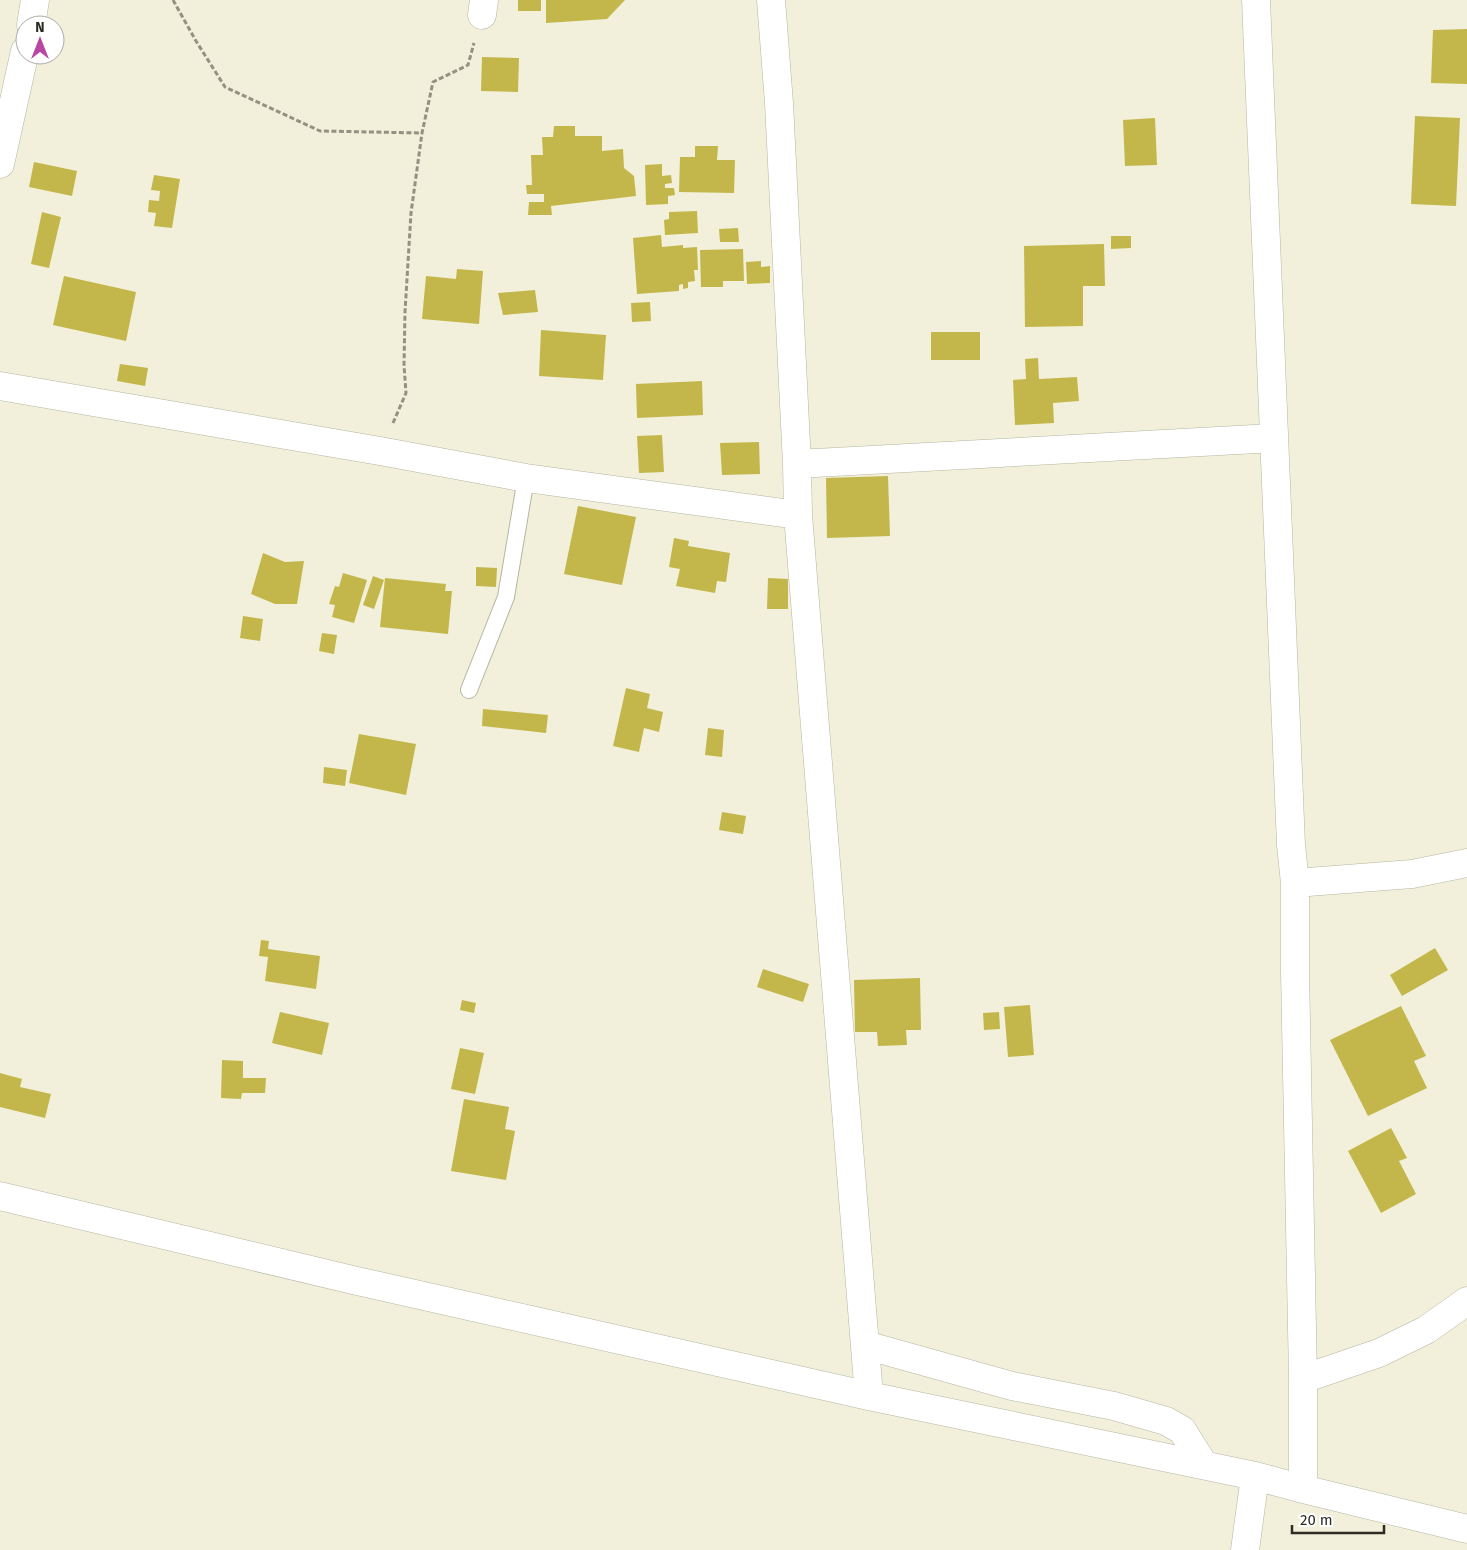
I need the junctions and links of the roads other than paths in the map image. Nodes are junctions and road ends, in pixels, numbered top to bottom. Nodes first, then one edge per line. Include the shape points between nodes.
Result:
1 (35, 0) edge
2 (771, 0) edge
3 (1256, 0) edge
4 (33, 15) edge
5 (22, 65) edge
6 (0, 164) edge
7 (0, 386) edge
8 (1274, 438) junction
9 (797, 464) junction
10 (526, 478) junction
11 (798, 514) junction
12 (469, 690) dead end
13 (1467, 863) edge
14 (1294, 883) junction
15 (0, 1196) edge
16 (1467, 1300) edge
17 (865, 1345) junction
18 (1303, 1380) junction
19 (869, 1396) junction
20 (1204, 1465) junction
21 (1255, 1476) junction
22 (1303, 1489) junction
23 (1467, 1529) edge
24 (1245, 1550) edge

1 - 4 street
2 - 9 street
3 - 8 street
5 - 6 street
7 - 10 street
8 - 9 street
8 - 14 street
9 - 11 street
10 - 11 street
10 - 12 lane via 506,597
11 - 17 street
13 - 14 street via 1412,874
14 - 18 street
15 - 19 street via 357,1281
16 - 18 street via 1426,1330 1379,1353
17 - 19 street
17 - 20 street via 1012,1386 1166,1420 1182,1430
18 - 22 street
19 - 20 street
20 - 21 street
21 - 22 street
21 - 24 street
22 - 23 street

